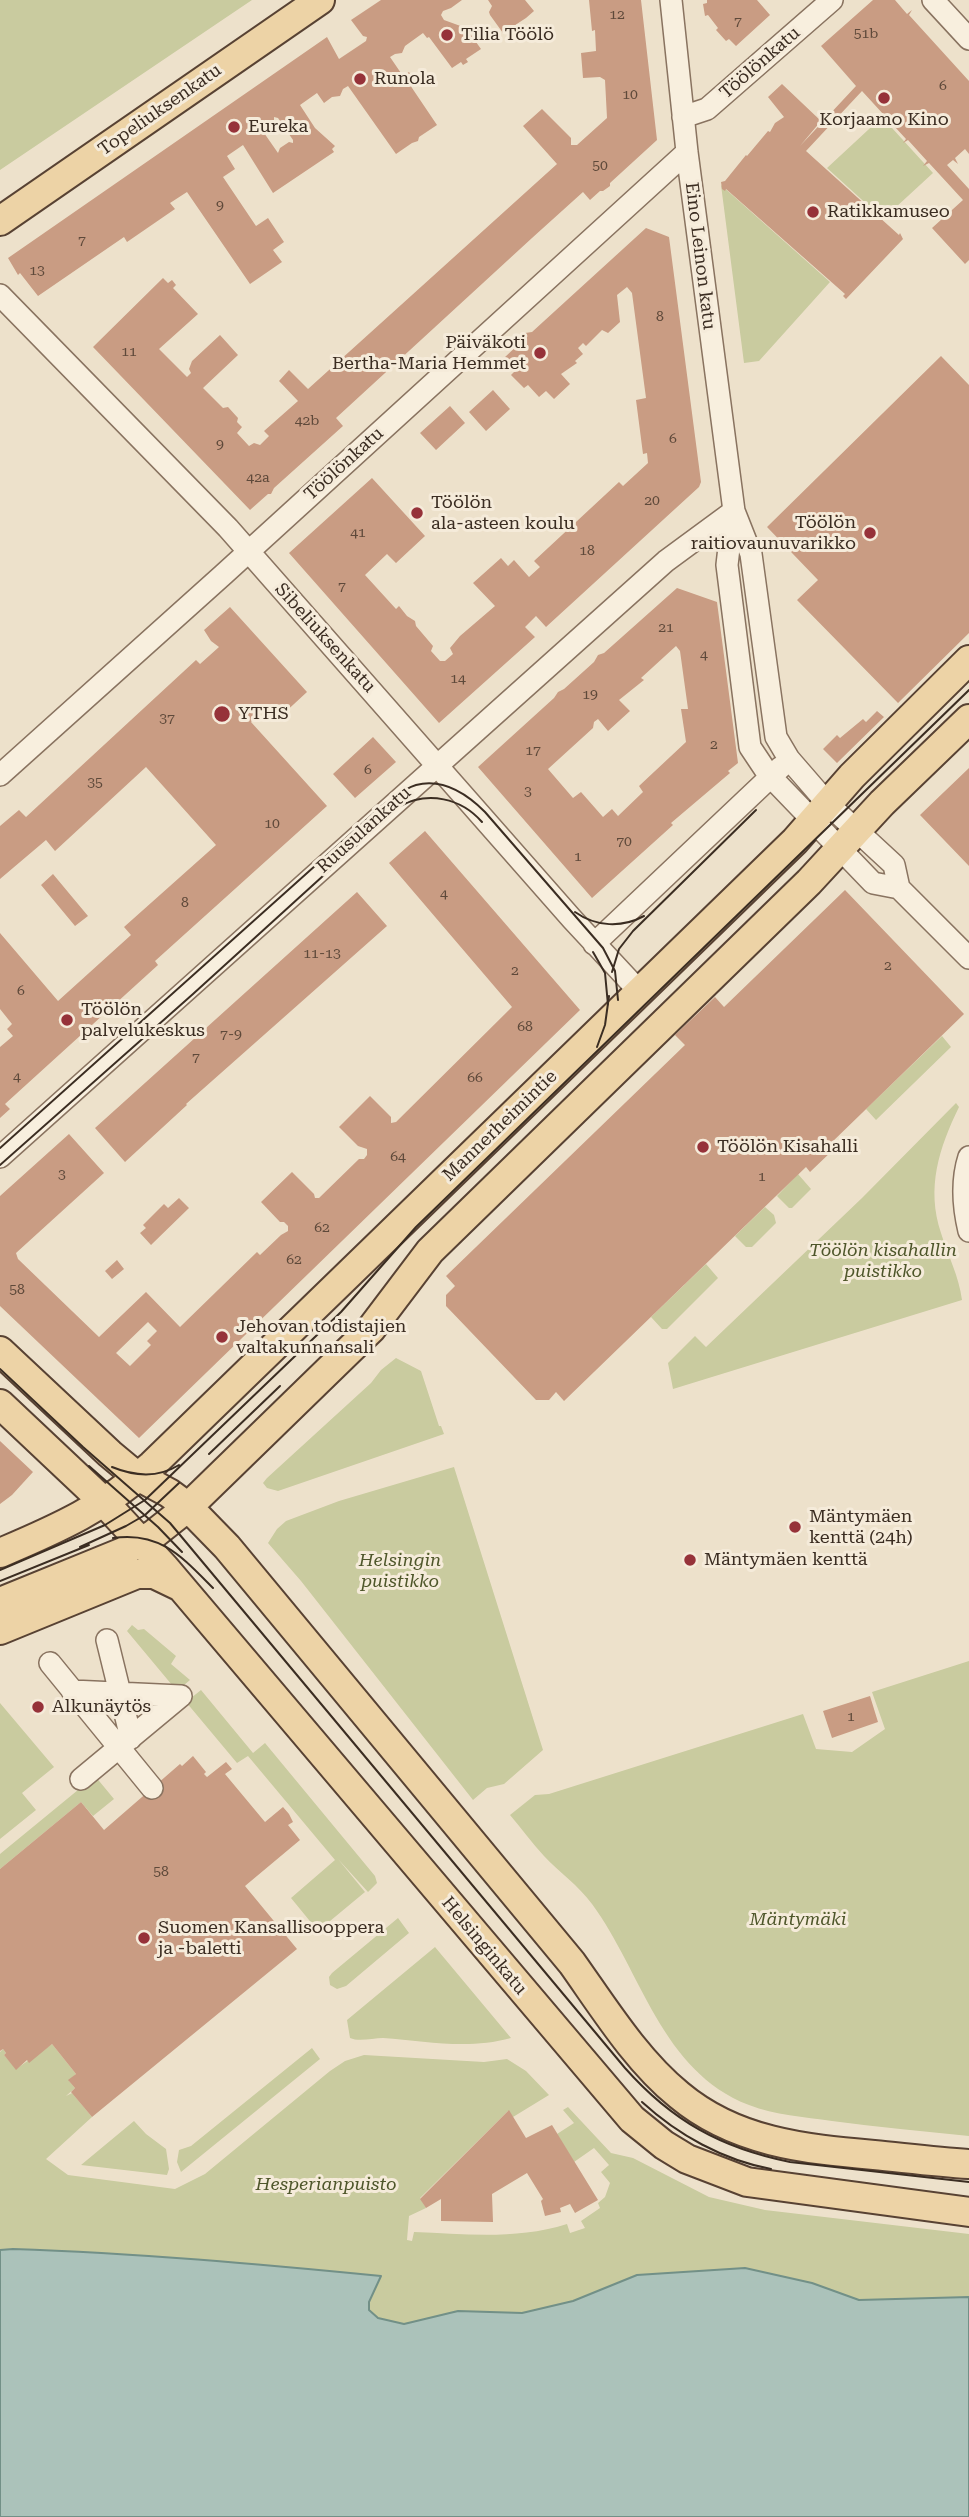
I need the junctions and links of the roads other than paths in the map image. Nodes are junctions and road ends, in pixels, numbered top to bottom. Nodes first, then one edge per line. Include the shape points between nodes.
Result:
1 (320, 0) edge
2 (671, 0) edge
3 (832, 0) edge
4 (933, 0) edge
5 (969, 39) edge
6 (683, 117) junction
7 (687, 152) junction
8 (0, 221) edge
9 (0, 295) edge
10 (734, 511) junction
11 (248, 552) junction
12 (969, 660) edge
13 (969, 719) edge
14 (789, 759) junction
15 (437, 766) junction
16 (0, 775) edge
17 (771, 777) junction
18 (820, 813) junction
19 (848, 839) junction
20 (594, 944) junction
21 (969, 958) edge
22 (639, 991) junction
23 (0, 1157) edge
24 (969, 1157) edge
25 (969, 1231) edge
26 (0, 1351) edge
27 (0, 1404) edge
28 (138, 1476) junction
29 (104, 1502) junction
30 (188, 1507) junction
31 (142, 1542) junction
32 (0, 1553) edge
33 (181, 1586) junction
34 (0, 1602) edge
35 (0, 1630) edge
36 (107, 1640) dead end
37 (50, 1663) dead end
38 (72, 1691) junction
39 (120, 1693) junction
40 (125, 1743) junction
41 (81, 1779) dead end
42 (152, 1788) dead end
43 (969, 2164) edge
44 (969, 2212) edge

1 - 8 main road, Topeliuksenkatu
2 - 6 street, Eino Leinon katu
3 - 6 street, Töölönkatu via 707,109
4 - 5 street
6 - 7 street, Eino Leinon katu
7 - 10 street, Eino Leinon katu
7 - 11 street, Töölönkatu
9 - 11 street, Sibeliuksenkatu
10 - 14 street, Eino Leinon katu via 751,554 776,737
10 - 15 street, Ruusulankatu via 666,561
10 - 17 street, Eino Leinon katu via 727,565 750,747
11 - 15 street, Sibeliuksenkatu
11 - 16 street, Töölönkatu
12 - 18 main road, Mannerheimintie
13 - 19 main road
14 - 17 street
14 - 18 street, Eino Leinon katu
15 - 20 street, Sibeliuksenkatu
15 - 23 street, Ruusulankatu
17 - 18 street, Eino Leinon katu
17 - 20 street
18 - 19 street
18 - 22 main road, Mannerheimintie
19 - 21 street via 873,883 899,888
19 - 30 main road via 633,1056 430,1251 370,1329
20 - 22 street, Sibeliuksenkatu
22 - 28 main road, Mannerheimintie
24 - 25 street via 964,1186
26 - 28 main road
27 - 29 main road, Helsinginkatu
28 - 29 main road, Mannerheimintie
28 - 30 main road
29 - 31 main road, Helsinginkatu
29 - 32 main road, Mannerheimintie
30 - 31 main road
30 - 43 main road via 227,1546 677,2094 720,2123 769,2141
31 - 33 main road, Helsinginkatu
31 - 34 main road
33 - 35 main road via 158,1575 137,1574
33 - 44 main road, Helsinginkatu via 603,2087 664,2145 702,2166 747,2182
36 - 39 street
37 - 38 street
38 - 39 street
38 - 40 street
39 - 40 street
39 - 40 street via 181,1696
40 - 41 street
40 - 42 street

